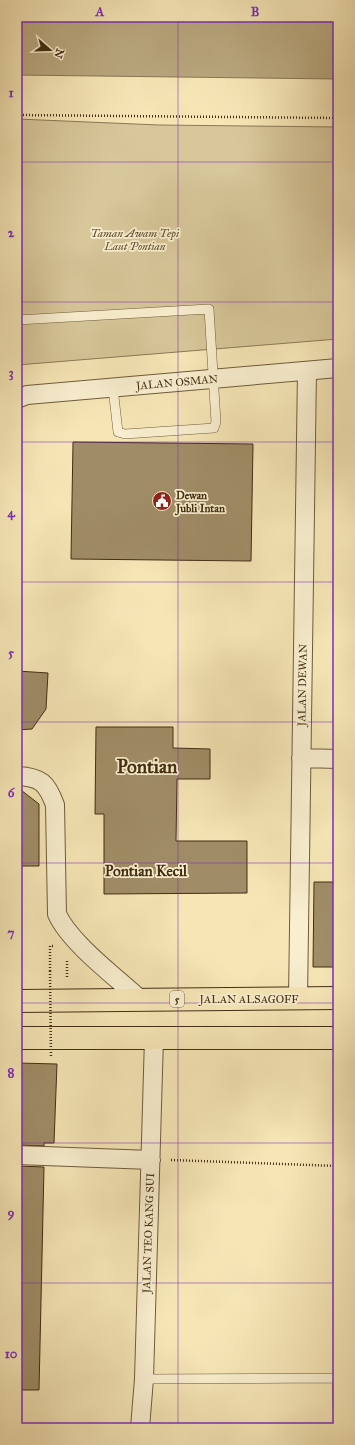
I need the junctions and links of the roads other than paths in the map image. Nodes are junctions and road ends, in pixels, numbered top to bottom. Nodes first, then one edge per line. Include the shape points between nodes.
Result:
1 (17, 320) edge
2 (338, 368) edge
3 (307, 371) junction
4 (214, 379) junction
5 (113, 388) junction
6 (17, 399) edge
7 (301, 758) junction
8 (338, 759) edge
9 (17, 776) edge
10 (298, 998) junction
11 (338, 998) edge
12 (141, 1000) junction
13 (17, 1001) edge
14 (17, 1038) edge
15 (154, 1038) junction
16 (338, 1038) edge
17 (17, 1155) edge
18 (151, 1160) junction
19 (338, 1378) edge
20 (144, 1379) junction
21 (338, 1412) edge
22 (140, 1428) edge

1 - 4 lane via 209,309
2 - 3 street, JALAN OSMAN
3 - 4 street, JALAN OSMAN
3 - 7 street, JALAN DEWAN
4 - 5 street, JALAN OSMAN
4 - 5 lane via 214,428 125,434 118,432
5 - 6 street, JALAN OSMAN via 27,395
7 - 8 street
7 - 10 street, JALAN DEWAN
9 - 12 street via 40,780 50,789 56,805 57,914 62,925
10 - 11 highway, JALAN ALSAGOFF / 5
10 - 12 highway, JALAN ALSAGOFF / 5
12 - 13 highway, JALAN ALSAGOFF / 5
14 - 15 highway
15 - 16 highway
15 - 18 street, JALAN TEO KANG SUI
17 - 18 street
18 - 20 street, JALAN TEO KANG SUI
19 - 20 lane
19 - 21 lane
20 - 22 street, JALAN TEO KANG SUI

